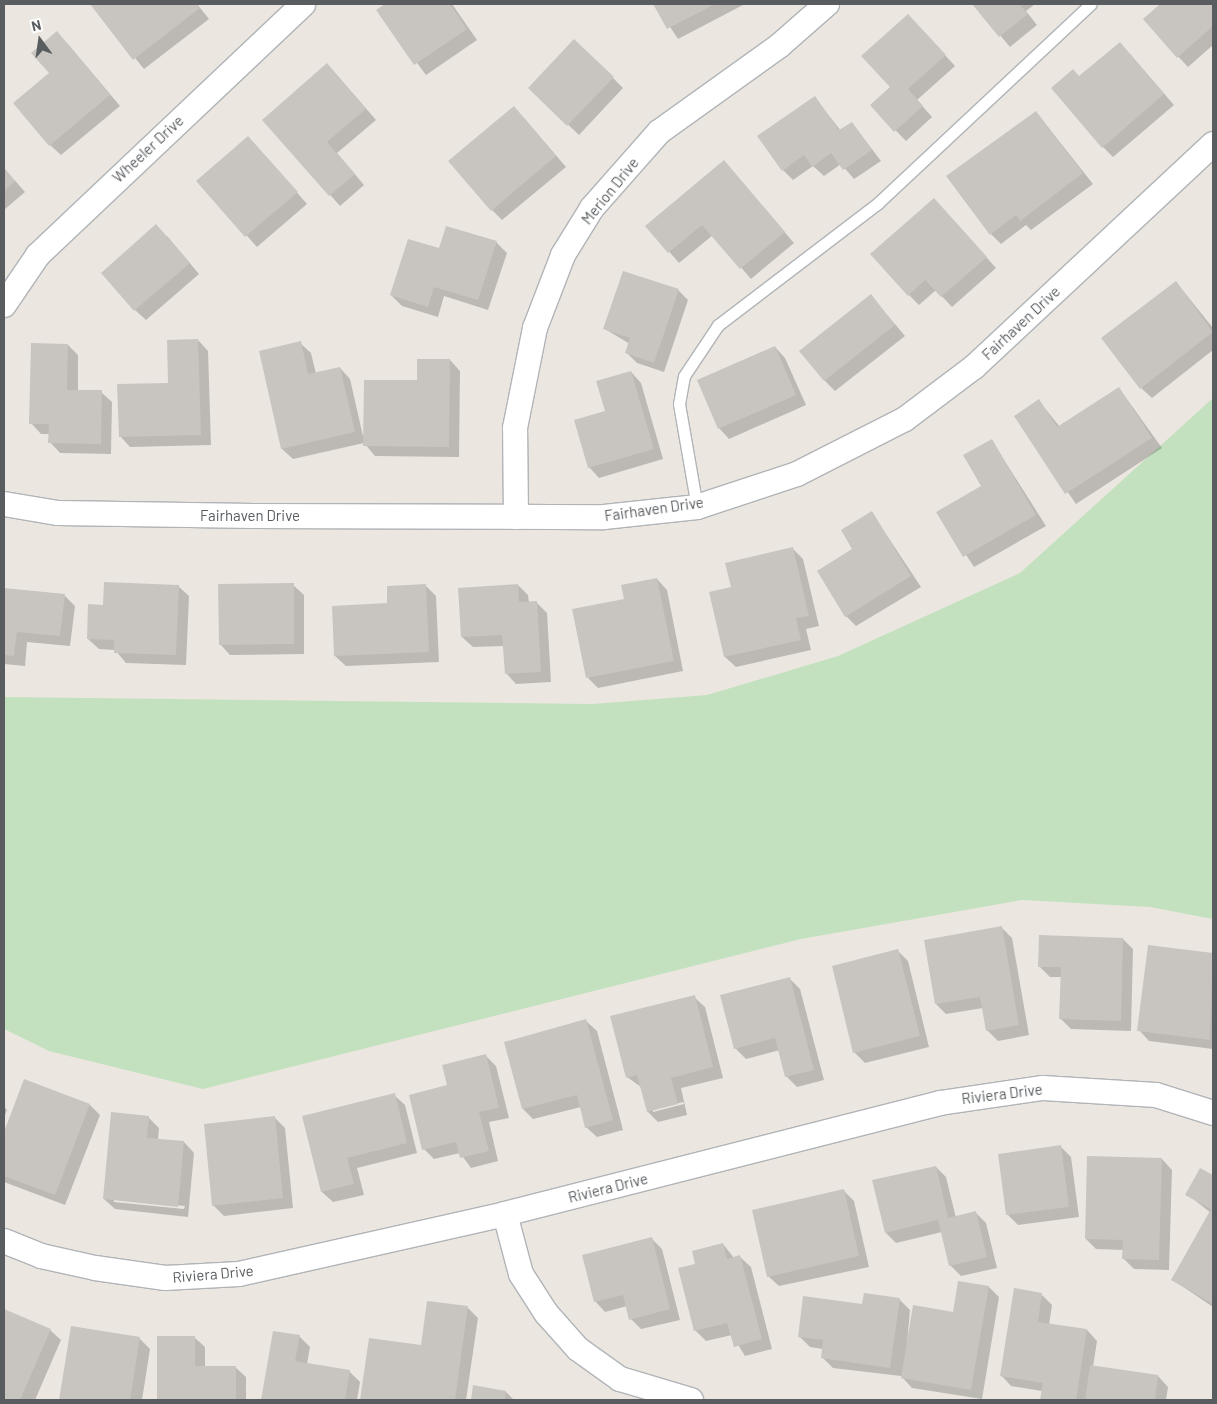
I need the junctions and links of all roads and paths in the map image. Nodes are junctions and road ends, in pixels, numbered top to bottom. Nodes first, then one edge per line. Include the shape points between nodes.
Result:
1 (303, 4) edge
2 (827, 4) edge
3 (1091, 4) edge
4 (1213, 144) edge
5 (4, 305) edge
6 (4, 504) edge
7 (697, 506) junction
8 (516, 517) junction
9 (1213, 1113) edge
10 (506, 1214) junction
11 (4, 1241) edge
12 (691, 1400) edge

1 - 5 street, Wheeler Drive via 58,235
2 - 8 street, Merion Drive via 779,46 659,132 592,208 563,254 535,328 515,428
3 - 7 lane via 878,203 718,325 684,376 679,404
4 - 7 street, Fairhaven Drive via 974,367 905,419 797,474
6 - 8 street, Fairhaven Drive via 58,513
7 - 8 street, Fairhaven Drive via 604,517
9 - 10 street, Riviera Drive via 1156,1095 1043,1088 940,1103
10 - 11 street, Riviera Drive via 239,1274 165,1278 104,1270 41,1256
10 - 12 street via 521,1274 546,1313 578,1349 620,1379

